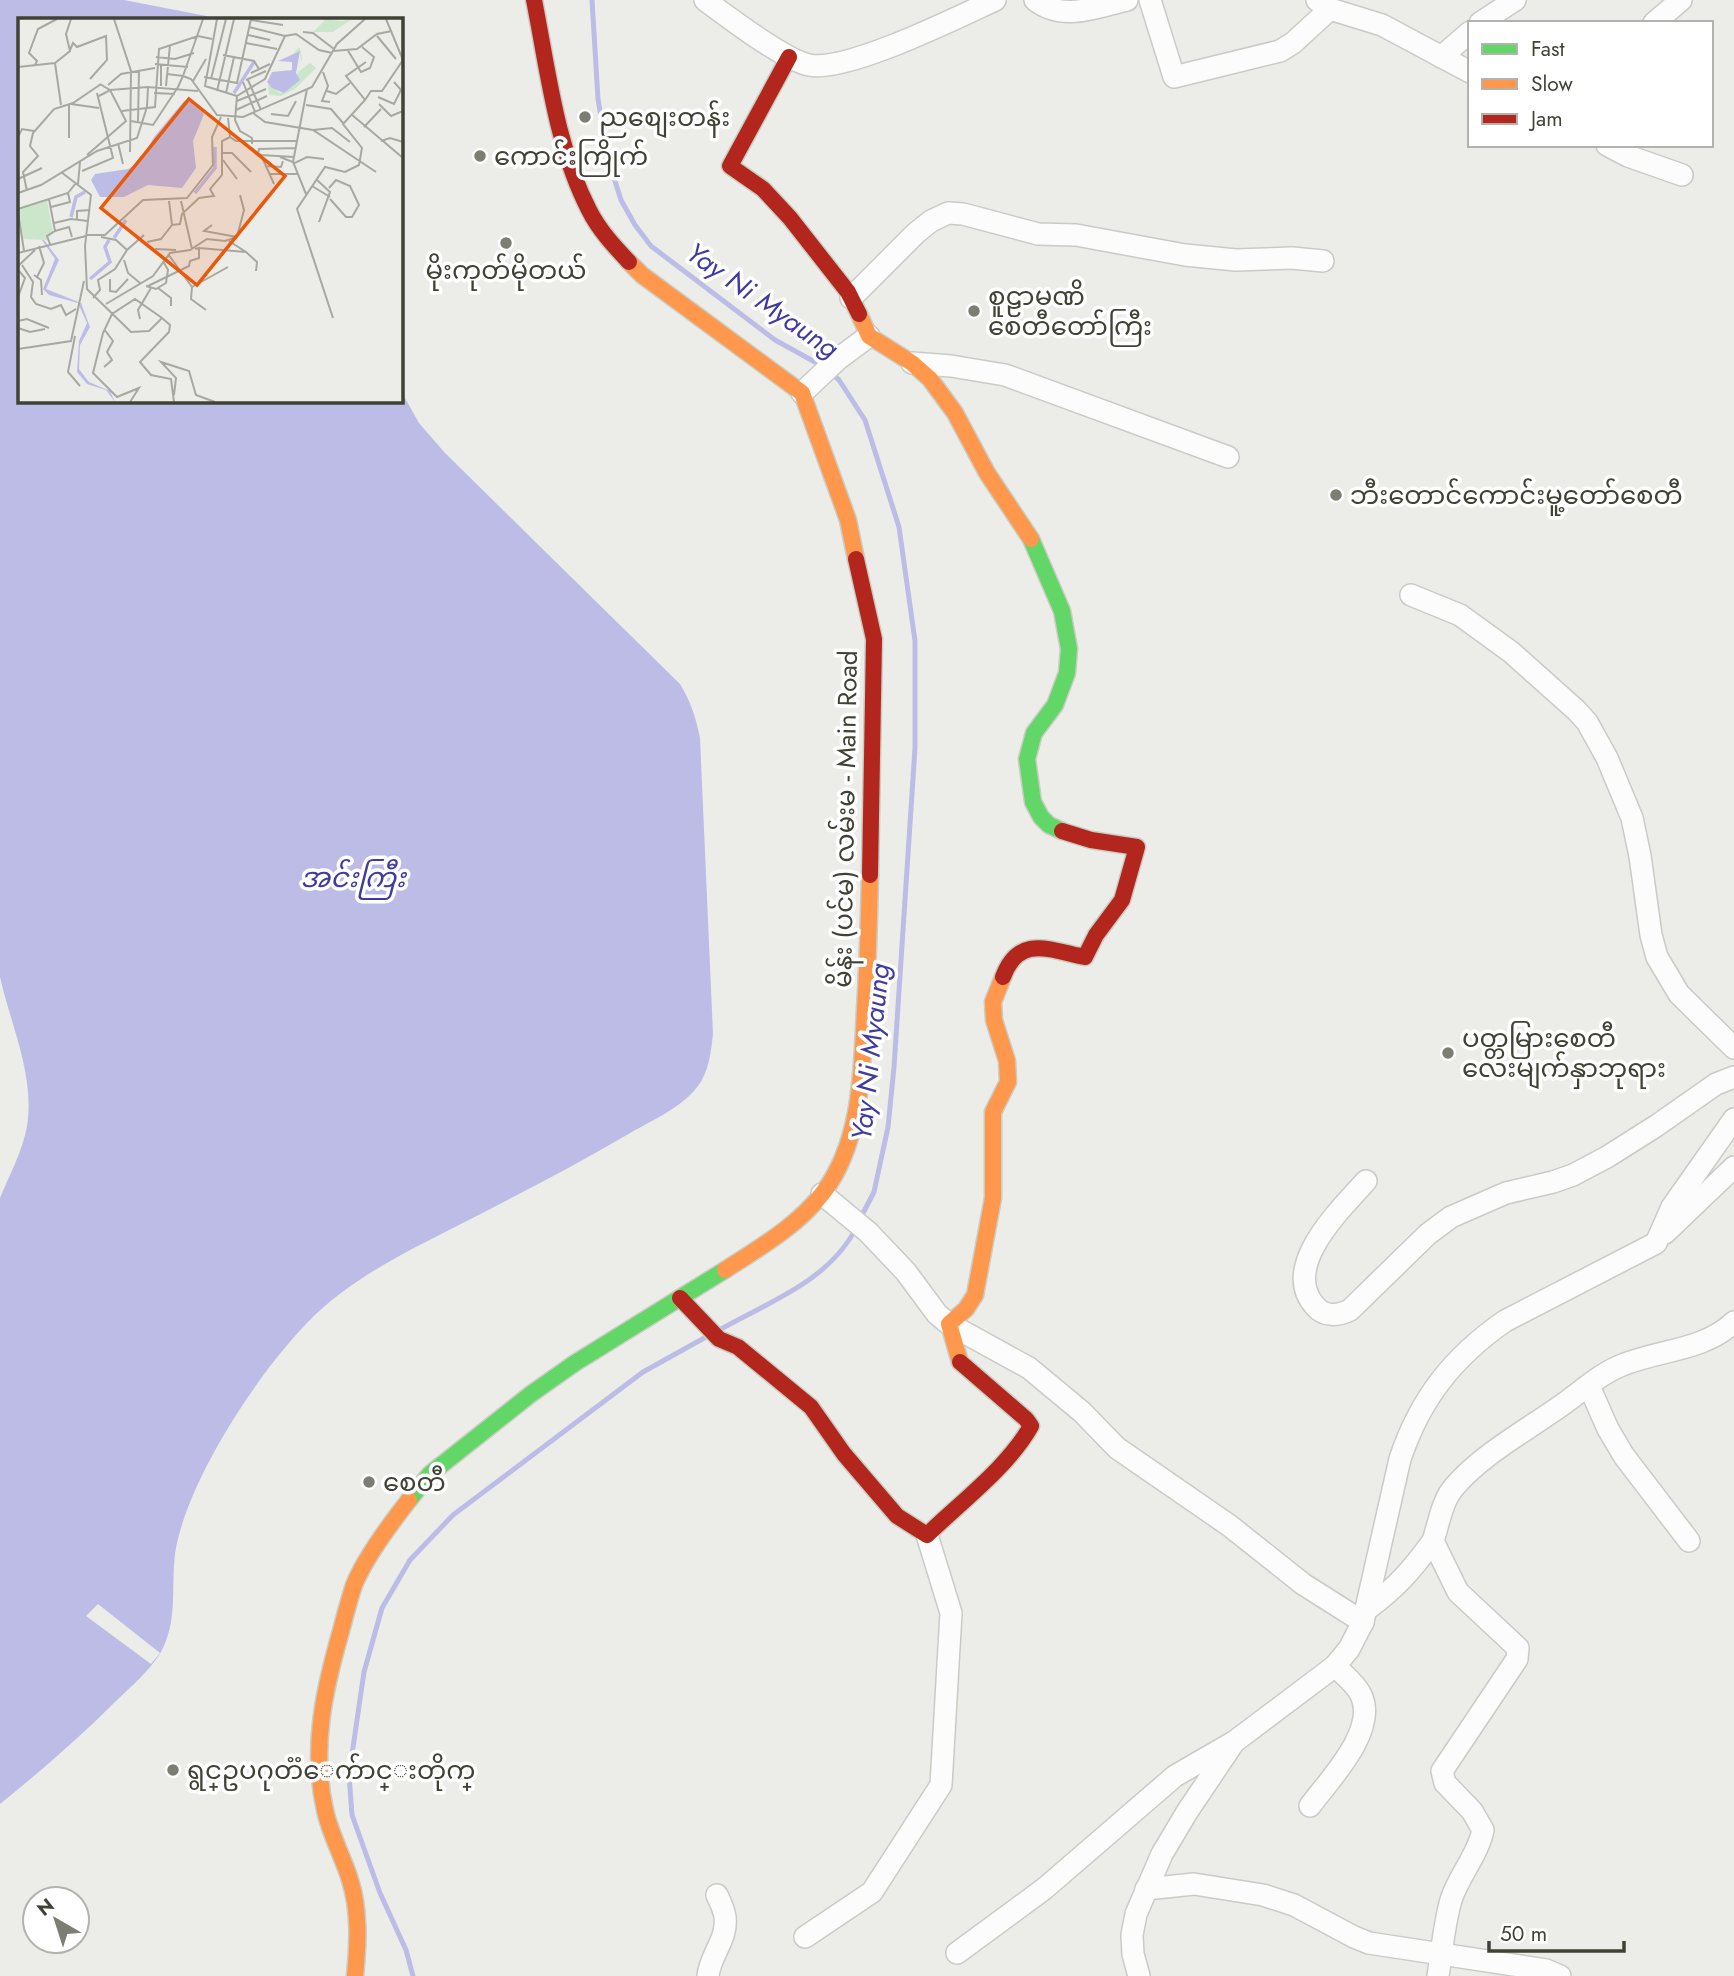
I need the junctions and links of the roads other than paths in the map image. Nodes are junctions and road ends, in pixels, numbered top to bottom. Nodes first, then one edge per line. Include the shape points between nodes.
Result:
1 (534, 0) edge
2 (705, 0) edge
3 (995, 0) edge
4 (1035, 0) edge
5 (1127, 0) edge
6 (1150, 0) edge
7 (1515, 0) edge
8 (1681, 0) edge
9 (1323, 5) edge
10 (1483, 21) edge
11 (1656, 21) edge
12 (1468, 34) edge
13 (789, 57) junction
14 (1441, 57) junction
15 (1468, 71) edge
16 (1611, 147) edge
17 (1682, 175) dead end
18 (1323, 261) dead end
19 (851, 298) junction
20 (869, 336) junction
21 (912, 363) junction
22 (803, 393) junction
23 (1228, 457) dead end
24 (1411, 595) dead end
25 (1734, 1048) edge
26 (1734, 1077) edge
27 (1734, 1119) edge
28 (1734, 1167) edge
29 (1366, 1181) dead end
30 (822, 1194) junction
31 (1656, 1243) junction
32 (680, 1298) junction
33 (1734, 1322) edge
34 (948, 1324) junction
35 (1589, 1386) junction
36 (927, 1535) junction
37 (1433, 1541) junction
38 (1689, 1541) dead end
39 (1364, 1616) junction
40 (1335, 1666) junction
41 (1234, 1742) junction
42 (1310, 1806) dead end
43 (1146, 1889) junction
44 (717, 1895) dead end
45 (805, 1937) dead end
46 (957, 1953) dead end
47 (1440, 1965) edge
48 (355, 1976) edge
49 (708, 1976) edge
50 (1139, 1976) edge
51 (1560, 1976) edge

1 - 22 main road via 570,163 589,211 608,240 642,275
2 - 13 street
3 - 13 street via 883,49 832,64 813,66
4 - 5 street via 1062,12
6 - 9 street via 1174,77 1280,51
7 - 10 street
8 - 11 street
9 - 14 street via 1381,25
12 - 14 street
13 - 19 main road via 730,166 764,189
14 - 15 street
16 - 17 street
18 - 19 street via 1185,255 1076,235 1038,234 948,214 916,233
19 - 20 main road
20 - 21 main road
20 - 22 street
21 - 23 street via 1004,375
21 - 34 main road via 955,413 987,473 1034,543 1062,611 1069,649 1067,673 1055,705 1034,733 1027,760 1033,802 1041,817 1063,831 1137,847 1122,900 1085,957 1031,947 1006,966 993,1002 1008,1082 993,1112 993,1198 975,1295 966,1310
22 - 30 main road, မိန်း (ပင်မ) လမ်းမ - Main Road via 848,520 874,639 862,1066 858,1104 846,1146
24 - 25 street via 1460,615 1511,652 1587,722 1608,758 1632,818 1657,957 1679,994
26 - 29 street via 1573,1175 1506,1193 1451,1217 1350,1310 1329,1315 1308,1297 1304,1271 1325,1228
27 - 31 street via 1672,1207
28 - 31 street
30 - 32 main road, မိန်း (ပင်မ) လမ်းမ - Main Road via 767,1243
30 - 34 street via 868,1232
31 - 39 street via 1505,1321 1437,1383 1400,1459
32 - 36 main road via 719,1339 738,1347 811,1407 897,1516
32 - 48 main road, မိန်း (ပင်မ) လမ်းမ - Main Road via 531,1394 430,1474 390,1524 355,1583 327,1678 319,1731 325,1812 351,1883 356,1913
33 - 35 street via 1689,1347 1613,1368
34 - 36 main road via 960,1362 1031,1426 1011,1453
34 - 39 street via 1029,1368 1117,1448 1230,1526 1303,1584
35 - 37 street via 1454,1487
35 - 38 street via 1624,1456
36 - 45 street via 951,1612 941,1785 872,1892
37 - 39 street via 1400,1584
37 - 47 street via 1458,1592 1518,1648 1517,1658 1443,1770 1445,1783 1483,1830 1451,1901
39 - 40 street via 1349,1649
40 - 41 street
40 - 42 street via 1360,1691 1362,1730
41 - 43 street via 1161,1854
41 - 46 street via 1175,1776 1044,1889
43 - 47 street via 1194,1884 1263,1895 1294,1905 1369,1943
43 - 50 street via 1132,1935
44 - 49 street via 725,1931
47 - 51 street via 1546,1970

